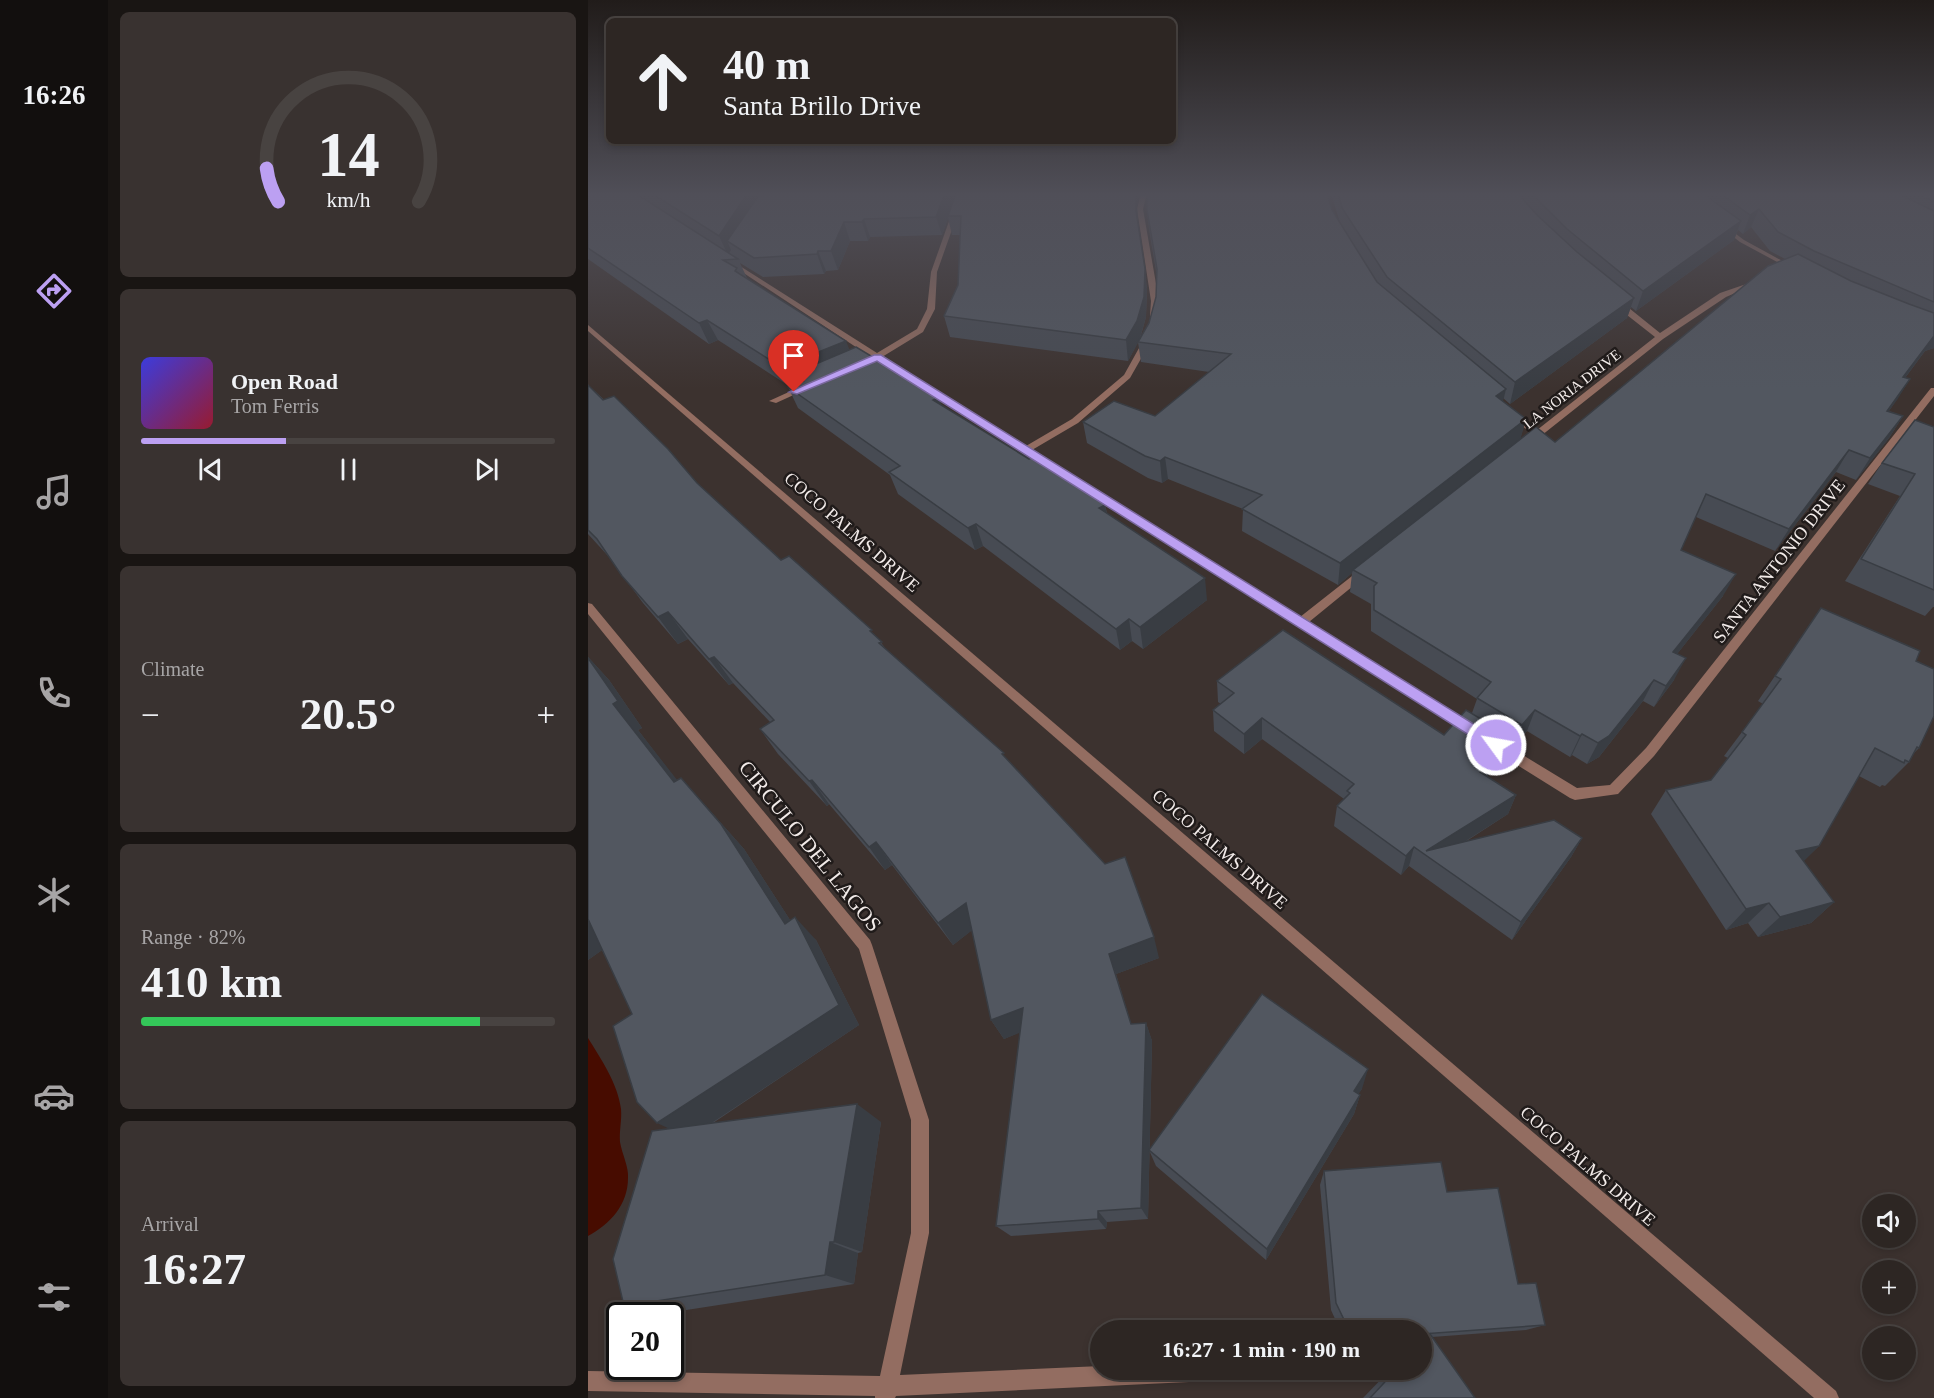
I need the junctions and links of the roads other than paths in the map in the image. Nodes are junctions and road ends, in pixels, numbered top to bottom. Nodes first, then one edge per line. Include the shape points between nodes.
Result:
1 (725, 258) edge
2 (732, 258) edge
3 (939, 258) edge
4 (1148, 258) edge
5 (1773, 258) edge
6 (730, 261) junction
7 (1791, 268) junction
8 (1782, 272) edge
9 (1801, 273) edge
10 (1762, 279) edge
11 (1614, 300) edge
12 (1153, 321) edge
13 (588, 327) edge
14 (1152, 331) edge
15 (1660, 337) junction
16 (877, 357) junction
17 (867, 361) edge
18 (815, 384) edge
19 (1934, 390) edge
20 (773, 401) dead end
21 (1502, 404) edge
22 (1537, 435) junction
23 (1518, 449) edge
24 (1026, 450) junction
25 (1373, 565) edge
26 (588, 608) edge
27 (1300, 623) junction
28 (1090, 1379) edge
29 (588, 1381) edge
30 (885, 1392) edge
31 (1829, 1398) edge

1 - 6 street, SANTA ANTONIO DRIVE
2 - 6 street
3 - 16 street via 931,309 920,330
4 - 12 street via 1155,301
5 - 7 street
6 - 16 street, SANTA ANTONIO DRIVE
7 - 8 street
7 - 9 street
10 - 15 street, LA NORIA DRIVE via 1723,295
11 - 15 street
13 - 31 street, COCO PALMS DRIVE
14 - 24 street via 1127,376 1075,421
15 - 22 street, LA NORIA DRIVE
16 - 17 street
16 - 24 street, SANTA ANTONIO DRIVE
18 - 20 street
19 - 27 street, SANTA ANTONIO DRIVE via 1650,752 1612,790 1575,794
21 - 22 street
22 - 23 street, LA NORIA DRIVE
24 - 27 street, SANTA ANTONIO DRIVE
25 - 27 street
26 - 30 street, CIRCULO DEL LAGOS via 865,945 920,1120 920,1233
28 - 30 street
29 - 30 street

